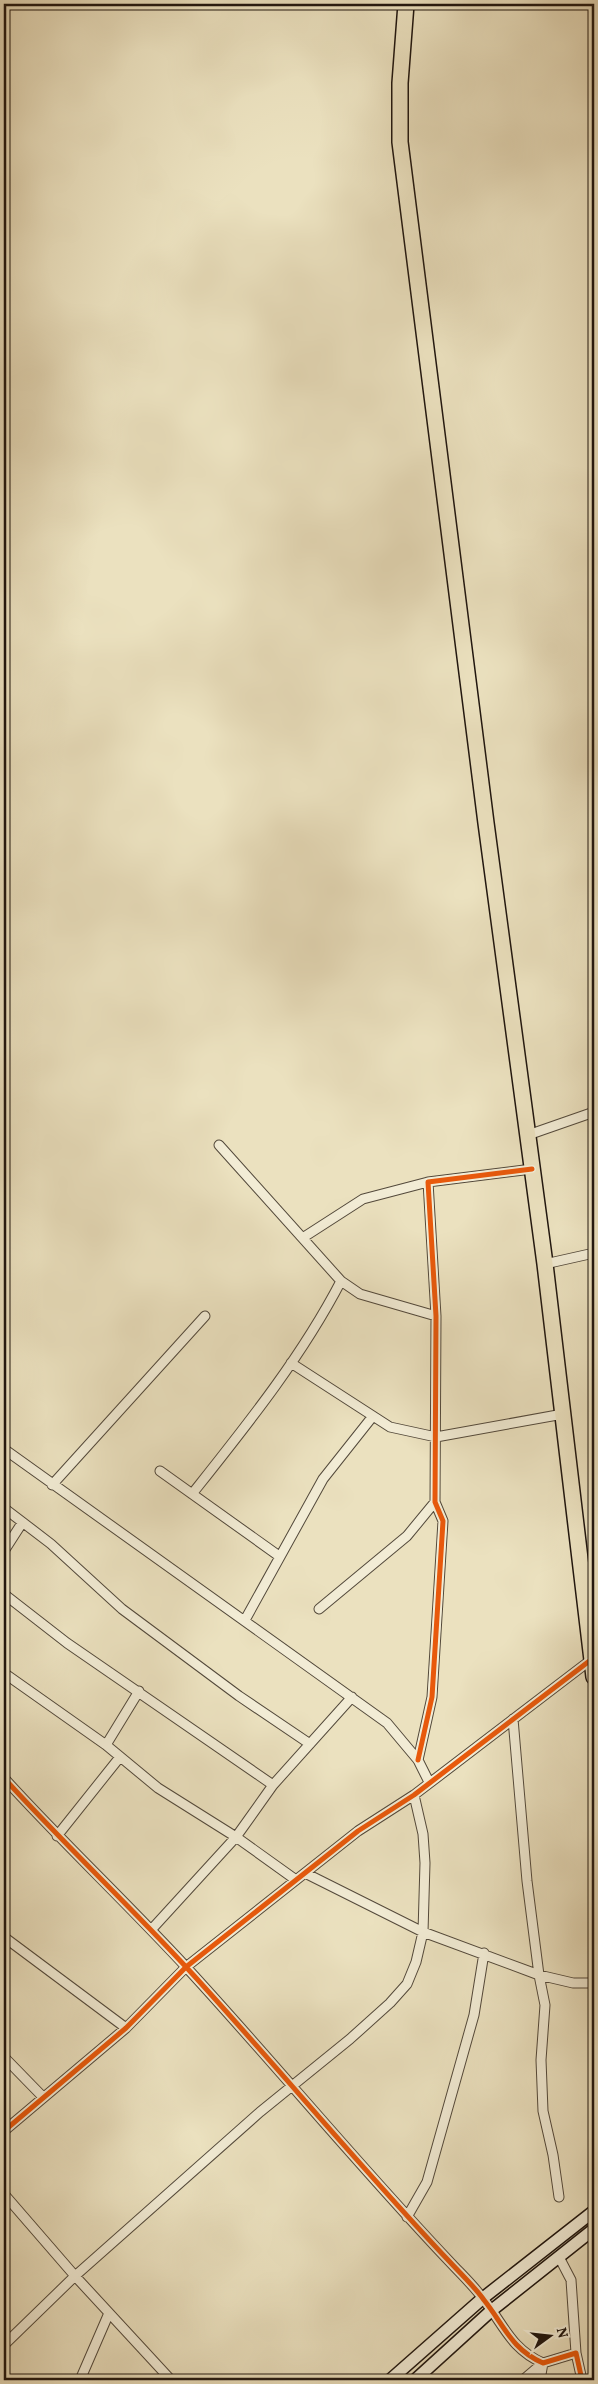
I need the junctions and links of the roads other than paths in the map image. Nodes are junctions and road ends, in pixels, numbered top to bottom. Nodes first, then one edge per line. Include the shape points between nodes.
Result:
1 (406, 4) edge
2 (594, 1112) edge
3 (528, 1135) junction
4 (219, 1145) dead end
5 (532, 1169) junction
6 (428, 1182) junction
7 (304, 1237) junction
8 (594, 1253) edge
9 (545, 1264) junction
10 (341, 1281) junction
11 (205, 1316) dead end
12 (436, 1316) junction
13 (291, 1363) junction
14 (563, 1414) junction
15 (373, 1416) junction
16 (436, 1437) junction
17 (4, 1449) edge
18 (160, 1471) dead end
19 (52, 1485) junction
20 (192, 1494) junction
21 (435, 1502) junction
22 (4, 1508) edge
23 (22, 1523) junction
24 (4, 1551) edge
25 (279, 1556) junction
26 (4, 1594) edge
27 (319, 1609) dead end
28 (245, 1620) junction
29 (592, 1659) junction
30 (4, 1673) edge
31 (594, 1677) edge
32 (140, 1691) junction
33 (352, 1697) junction
34 (513, 1719) junction
35 (310, 1744) junction
36 (106, 1745) junction
37 (120, 1757) junction
38 (418, 1760) junction
39 (4, 1778) edge
40 (429, 1782) junction
41 (273, 1785) junction
42 (414, 1795) junction
43 (57, 1836) junction
44 (236, 1837) junction
45 (305, 1873) junction
46 (296, 1880) junction
47 (151, 1930) junction
48 (422, 1932) junction
49 (4, 1937) edge
50 (484, 1953) junction
51 (186, 1967) junction
52 (539, 1975) junction
53 (594, 1983) edge
54 (126, 2028) junction
55 (4, 2057) edge
56 (294, 2086) junction
57 (43, 2097) junction
58 (4, 2131) edge
59 (4, 2194) edge
60 (559, 2197) dead end
61 (594, 2211) edge
62 (407, 2217) junction
63 (594, 2229) edge
64 (559, 2257) junction
65 (75, 2276) junction
66 (483, 2298) junction
67 (492, 2310) junction
68 (109, 2313) junction
69 (4, 2345) edge
70 (576, 2353) junction
71 (543, 2363) junction
72 (80, 2380) edge
73 (170, 2380) edge
74 (390, 2380) edge
75 (415, 2380) edge
76 (523, 2380) edge
77 (540, 2380) edge
78 (582, 2380) edge

1 - 3 highway via 400,83 400,142
2 - 3 street
3 - 5 highway
4 - 7 street
5 - 6 street
5 - 9 highway
6 - 7 street via 363,1199
6 - 12 street
7 - 10 street
8 - 9 street
9 - 14 highway
10 - 12 street via 360,1294
10 - 13 street via 321,1320
11 - 19 street
12 - 16 street
13 - 15 street
13 - 20 street
14 - 16 street
14 - 29 highway
15 - 16 street via 390,1427
15 - 25 street via 323,1479
16 - 21 street
17 - 19 street
18 - 20 street
19 - 28 street
20 - 25 street
21 - 27 street via 407,1536
21 - 38 street via 443,1520 432,1697
22 - 23 street
23 - 24 street
23 - 35 street via 122,1609
25 - 28 street
26 - 32 street via 67,1643
28 - 33 street
29 - 31 highway
29 - 34 street
30 - 36 street
32 - 36 street
32 - 41 street
33 - 35 street
33 - 38 street via 387,1723
34 - 40 street
34 - 52 street via 526,1881
35 - 41 street
36 - 37 street
37 - 43 street
37 - 44 street via 158,1788
38 - 40 street
39 - 43 street
40 - 42 street
41 - 44 street
42 - 45 street via 358,1831
42 - 48 street via 423,1834 425,1863
43 - 47 street
44 - 46 street
44 - 47 street
45 - 46 street
45 - 48 street
46 - 51 street
47 - 51 street
48 - 50 street
48 - 56 street via 416,1962 407,1984 357,2033
49 - 54 street
50 - 52 street
50 - 62 street via 474,2015 427,2182
51 - 54 street
51 - 56 street
52 - 53 street via 573,1983
52 - 60 street via 545,2005 541,2060 543,2111
54 - 57 street
55 - 57 street
56 - 62 street
56 - 65 street via 260,2112
57 - 58 street
59 - 65 street
61 - 66 main road
62 - 66 street
63 - 64 main road
64 - 67 main road
64 - 70 street via 571,2280
65 - 68 street
65 - 69 street
66 - 67 street
66 - 74 main road
67 - 71 street via 514,2343 527,2356
67 - 75 main road
68 - 72 street
68 - 73 street
70 - 71 street
70 - 78 street
71 - 76 street
71 - 77 street

